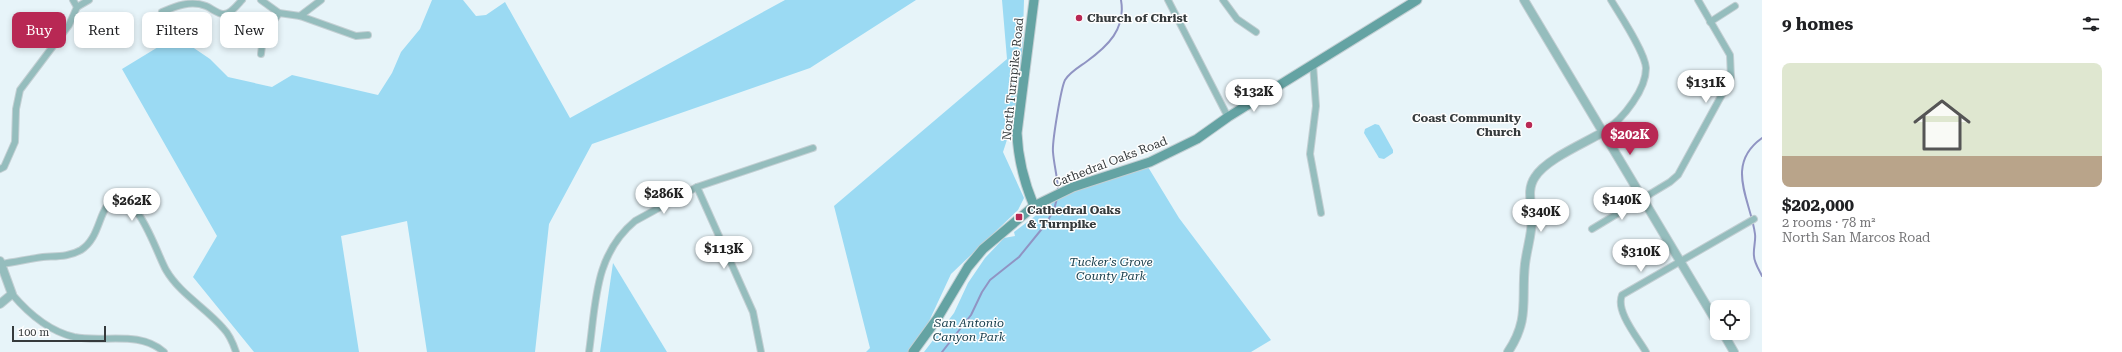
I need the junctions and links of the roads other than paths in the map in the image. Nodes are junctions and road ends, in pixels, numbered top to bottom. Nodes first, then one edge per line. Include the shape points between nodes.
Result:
1 (73, 0) edge
2 (90, 0) edge
3 (242, 0) edge
4 (261, 0) edge
5 (321, 0) edge
6 (1034, 0) edge
7 (1168, 0) edge
8 (1223, 0) edge
9 (1417, 0) edge
10 (1524, 0) edge
11 (1611, 0) edge
12 (1698, 0) edge
13 (1735, 6) dead end
14 (77, 7) junction
15 (162, 12) dead end
16 (279, 13) junction
17 (300, 16) junction
18 (1710, 22) junction
19 (1256, 32) dead end
20 (368, 35) dead end
21 (261, 54) dead end
22 (1313, 64) junction
23 (1228, 117) junction
24 (1603, 132) junction
25 (813, 148) dead end
26 (0, 169) edge
27 (697, 187) junction
28 (1643, 198) junction
29 (1034, 206) junction
30 (1321, 213) dead end
31 (1754, 219) dead end
32 (1592, 229) dead end
33 (1680, 261) junction
34 (1, 263) edge
35 (12, 294) junction
36 (0, 304) edge
37 (1710, 311) edge
38 (1727, 340) edge
39 (164, 352) edge
40 (236, 352) edge
41 (589, 352) edge
42 (761, 352) edge
43 (913, 352) edge
44 (1508, 352) edge
45 (1646, 352) edge
46 (1734, 352) edge

1 - 14 street
2 - 14 street
3 - 15 street via 228,13 222,14 204,4 191,3 180,4
4 - 16 street
5 - 17 street
6 - 29 main road, North Turnpike Road via 1017,133 1017,150 1023,177
7 - 23 street
8 - 19 street via 1237,20
9 - 22 main road, Cathedral Oaks Road
10 - 24 street
11 - 24 street via 1646,66 1642,86 1635,98 1622,117
12 - 18 street
13 - 18 street
14 - 26 street via 69,25 20,90 16,110 15,142 4,167
16 - 17 street
16 - 21 street via 262,37
17 - 20 street via 356,36
18 - 28 street via 1730,55 1731,78 1678,175
22 - 23 main road, Cathedral Oaks Road
22 - 30 street via 1317,100 1310,154
23 - 29 main road, Cathedral Oaks Road via 1197,139 1150,162 1073,187
24 - 28 street
24 - 44 street via 1541,168 1532,182 1529,201 1532,217 1531,235 1524,277 1524,310 1521,327
25 - 27 street
27 - 41 street via 635,221 617,238 601,269
27 - 42 street via 753,312
28 - 32 street
28 - 33 street
29 - 43 main road, Cathedral Oaks Road via 983,249 968,267 937,319
31 - 33 street
33 - 37 street
33 - 45 street via 1622,295 1622,311
34 - 35 street
34 - 40 street via 68,255 82,249 98,228 105,207 110,202 125,200 135,208 166,271 177,285 224,328
35 - 36 street
35 - 39 street via 39,320 70,335 123,338 145,342
38 - 46 street

